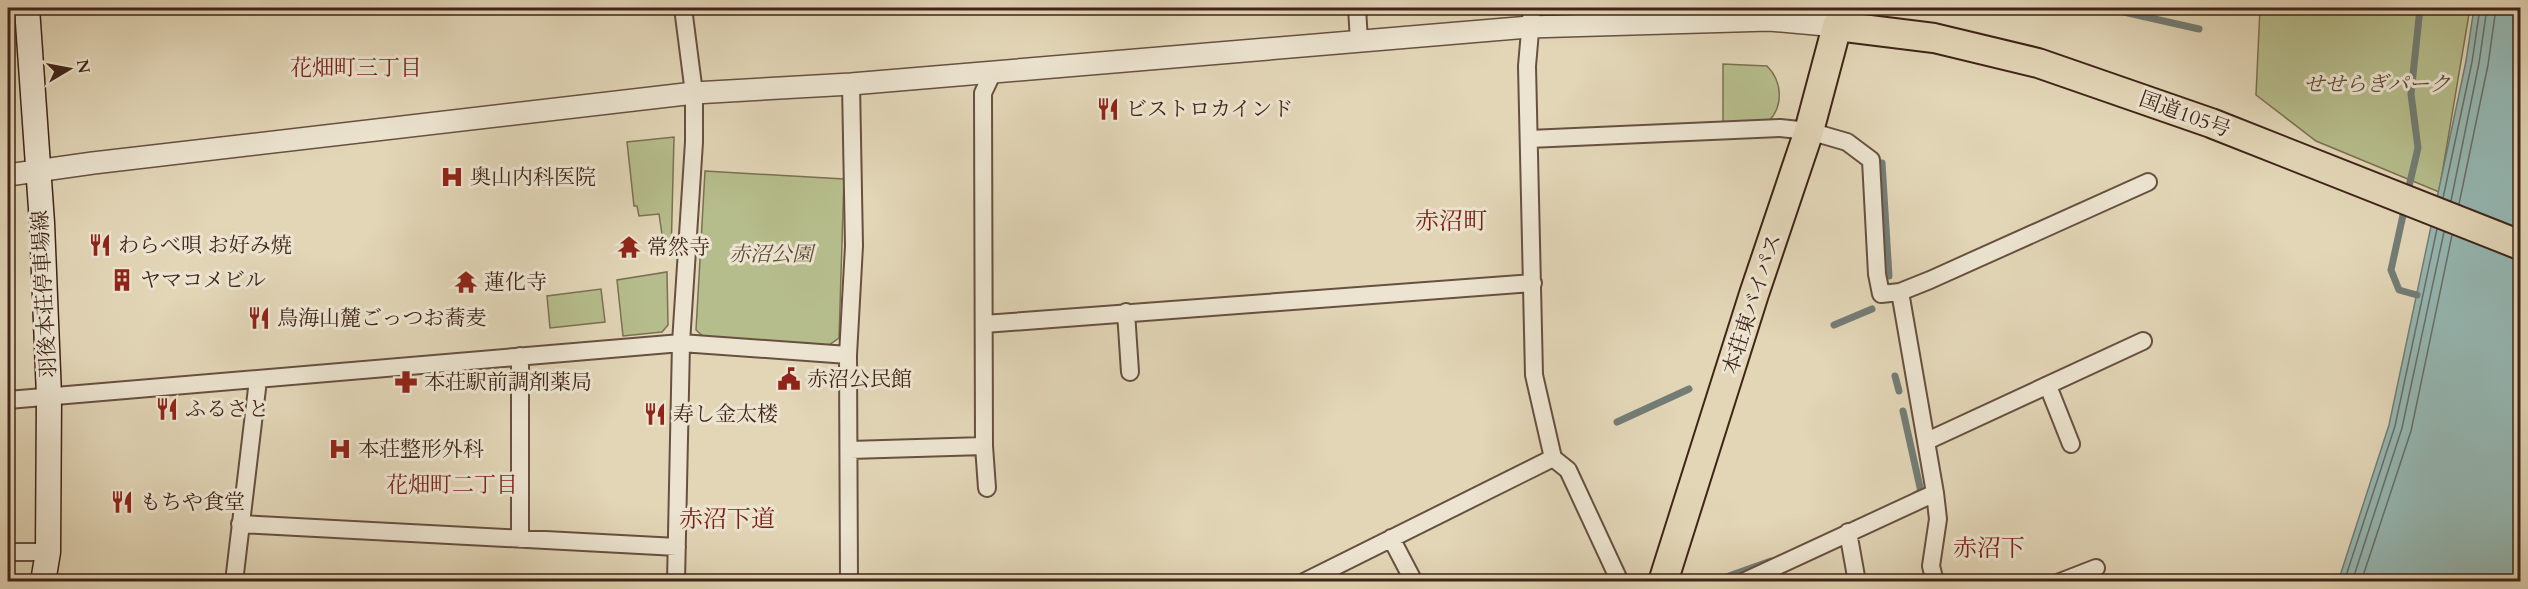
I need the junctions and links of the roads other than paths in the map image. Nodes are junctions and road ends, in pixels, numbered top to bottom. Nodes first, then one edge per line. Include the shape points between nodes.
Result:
1 (27, 8) edge
2 (683, 8) edge
3 (1358, 8) edge
4 (1531, 17) edge
5 (1837, 17) edge
6 (1359, 41) junction
7 (993, 72) junction
8 (850, 84) junction
9 (694, 93) junction
10 (1809, 131) junction
11 (1528, 139) junction
12 (38, 171) junction
13 (8, 175) edge
14 (2148, 182) dead end
15 (2520, 245) edge
16 (1533, 283) junction
17 (1900, 292) junction
18 (1126, 312) junction
19 (984, 324) junction
20 (2143, 341) dead end
21 (681, 343) junction
22 (848, 355) junction
23 (520, 356) junction
24 (1130, 372) dead end
25 (258, 380) junction
26 (2048, 386) junction
27 (50, 396) junction
28 (8, 400) edge
29 (1927, 441) junction
30 (2071, 444) dead end
31 (984, 446) junction
32 (850, 450) junction
33 (1553, 458) junction
34 (987, 488) dead end
35 (1935, 493) junction
36 (240, 524) junction
37 (1848, 532) junction
38 (1391, 538) junction
39 (520, 539) junction
40 (677, 547) junction
41 (8, 552) edge
42 (48, 552) junction
43 (2096, 568) dead end
44 (43, 582) edge
45 (234, 582) edge
46 (676, 582) edge
47 (849, 582) edge
48 (1304, 582) edge
49 (1414, 582) edge
50 (1620, 582) edge
51 (1663, 582) edge
52 (1743, 582) edge
53 (1857, 582) edge
54 (1935, 582) edge
55 (2060, 582) edge

1 - 12 main road, 羽後本荘停車場線
2 - 9 street
3 - 6 street
4 - 5 street
4 - 6 street
4 - 11 street
5 - 10 highway, 本荘東バイパス
5 - 15 highway, 国道105号 via 2038,63 2211,123
6 - 7 street
7 - 8 street
7 - 19 street via 983,93
8 - 9 street
8 - 22 street via 854,246
9 - 12 street
9 - 21 street
10 - 11 street via 1765,128
10 - 17 street via 1847,142 1871,160 1881,294
10 - 51 highway, 本荘東バイパス
11 - 16 street
12 - 13 street
12 - 27 main road, 羽後本荘停車場線
14 - 17 street
16 - 18 street
16 - 33 street via 1534,375
17 - 29 street
18 - 19 street
18 - 24 street
19 - 31 street
20 - 26 street
21 - 22 street
21 - 23 street
21 - 40 street
22 - 32 street
23 - 25 street
23 - 39 street
25 - 27 street
25 - 36 street
26 - 29 street
26 - 30 street
27 - 28 street
27 - 42 main road, 羽後本荘停車場線
29 - 35 street
31 - 32 street
31 - 34 street
32 - 47 street
33 - 38 street
33 - 50 street via 1568,470
35 - 37 street
35 - 54 street via 1938,519 1931,566
36 - 39 street
36 - 45 street
37 - 52 street
37 - 53 street
38 - 48 street
38 - 49 street
39 - 40 street
40 - 46 street
41 - 42 street
42 - 44 main road, 羽後本荘停車場線
43 - 55 street

